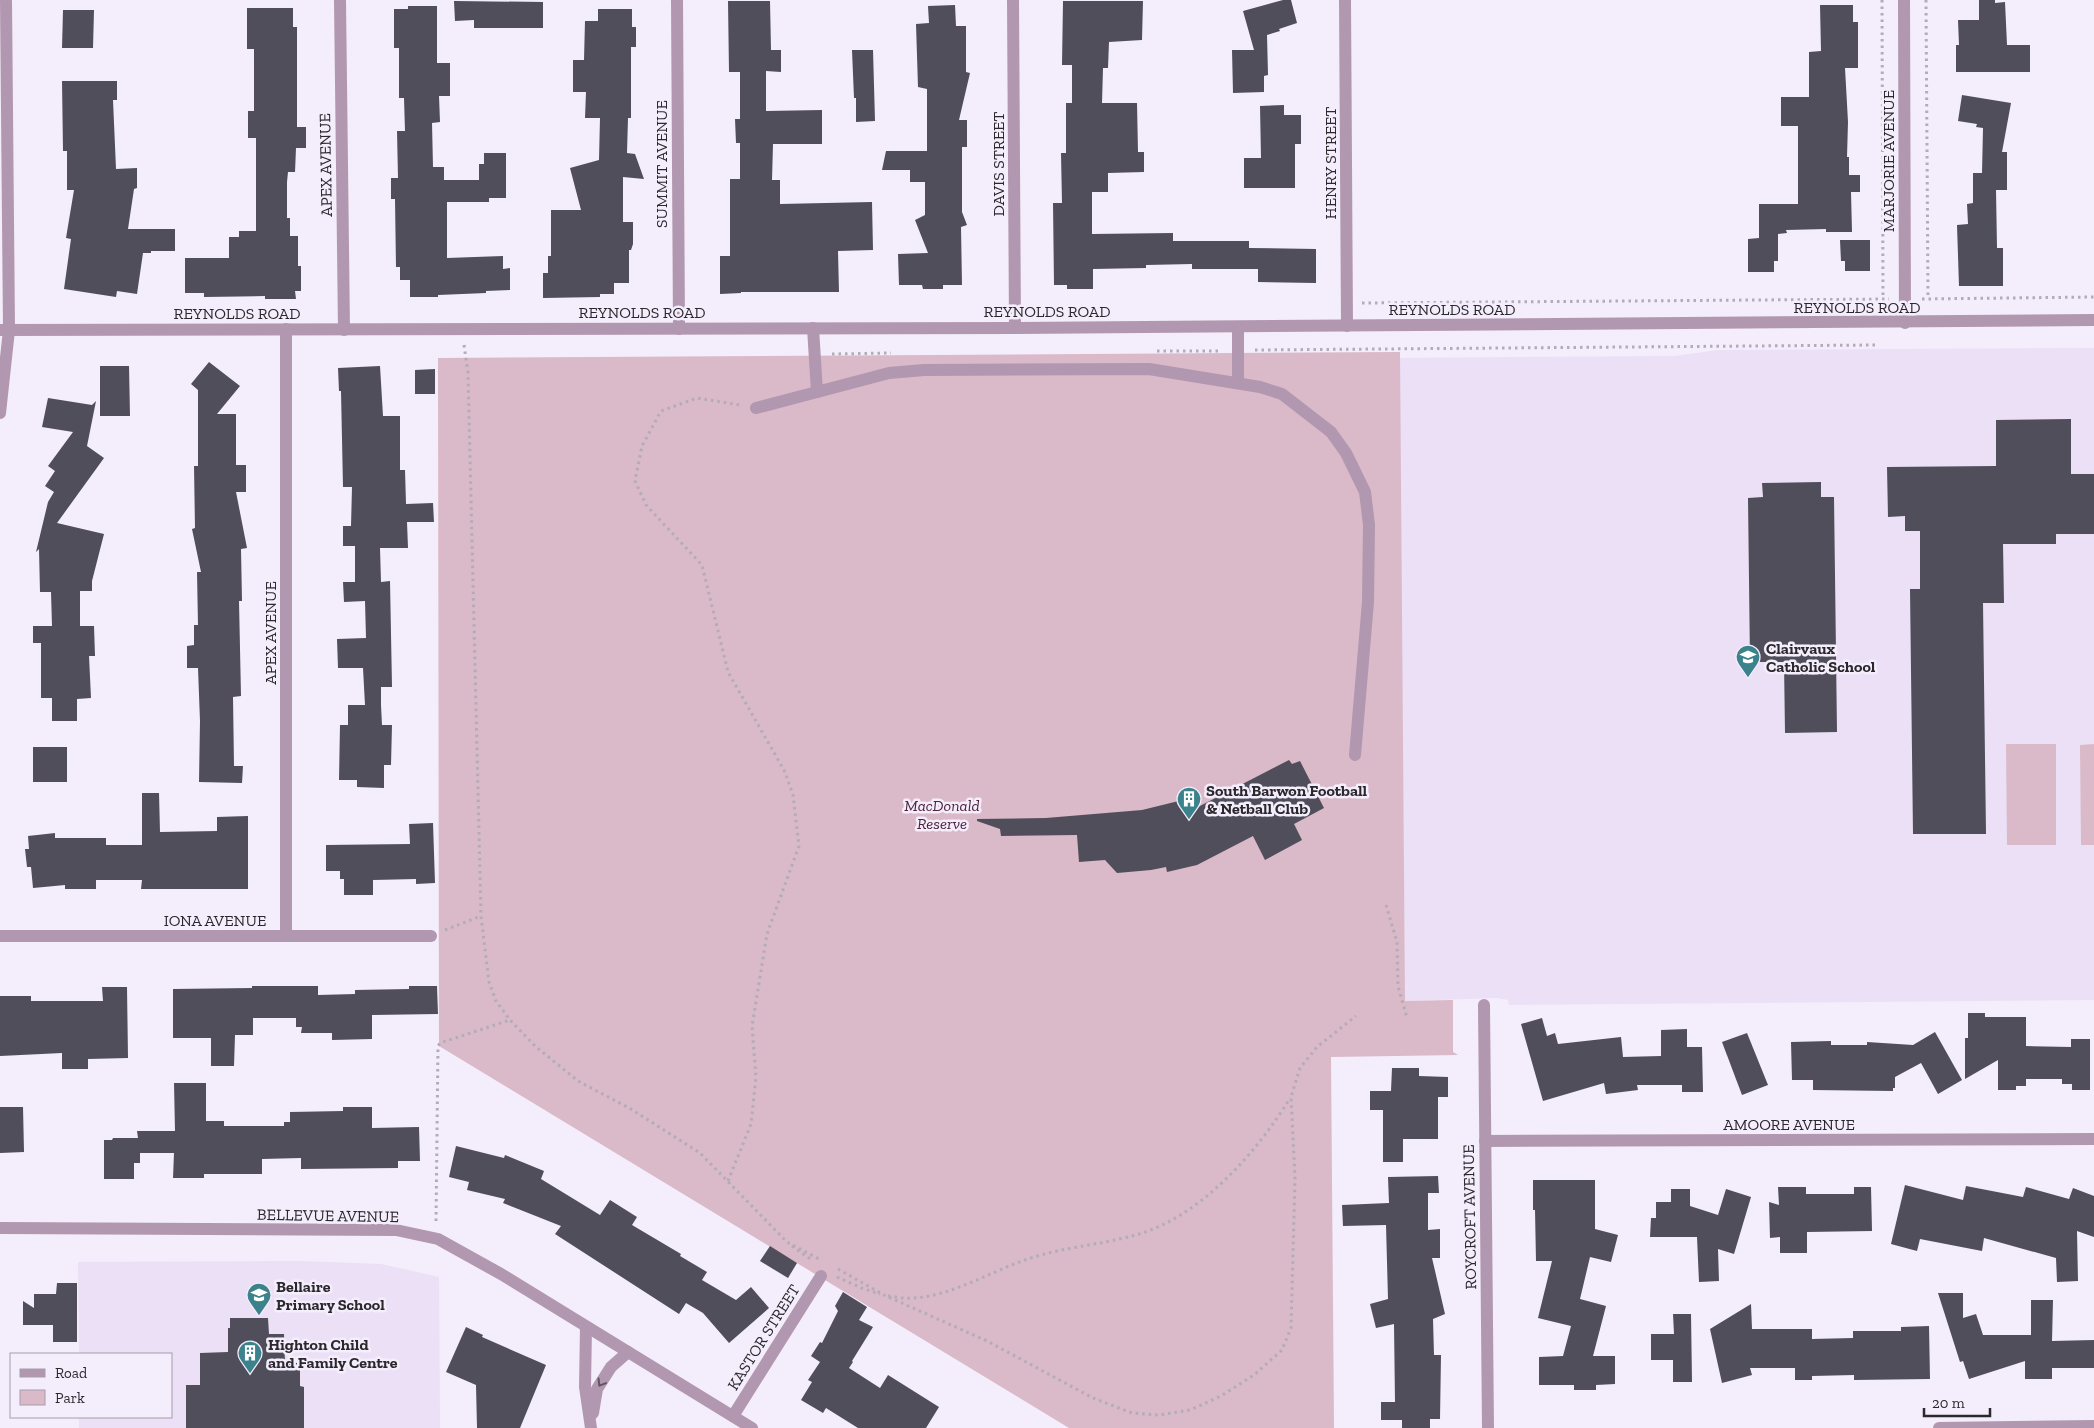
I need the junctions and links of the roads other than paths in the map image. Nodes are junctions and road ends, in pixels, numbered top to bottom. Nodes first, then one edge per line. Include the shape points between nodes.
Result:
1 (6, 0) edge
2 (340, 0) edge
3 (677, 0) edge
4 (1013, 0) edge
5 (1345, 0) edge
6 (1904, 0) edge
7 (2094, 320) edge
8 (1905, 323) junction
9 (1347, 326) junction
10 (1238, 327) junction
11 (813, 328) junction
12 (1015, 328) junction
13 (678, 329) junction
14 (5, 330) edge
15 (286, 330) junction
16 (344, 330) junction
17 (1238, 384) junction
18 (817, 392) junction
19 (756, 408) road end
20 (0, 414) edge
21 (1355, 754) dead end
22 (0, 936) edge
23 (286, 936) junction
24 (430, 936) road end
25 (1484, 1005) dead end
26 (2094, 1138) edge
27 (1485, 1142) junction
28 (0, 1228) edge
29 (826, 1275) road end
30 (586, 1326) junction
31 (628, 1352) junction
32 (733, 1416) junction
33 (591, 1425) edge
34 (2094, 1426) edge
35 (752, 1428) edge
36 (1488, 1428) edge
37 (1939, 1428) edge

1 - 14 street
2 - 16 street, APEX AVENUE
3 - 13 street, SUMMIT AVENUE
4 - 12 street, DAVIS STREET
5 - 9 street, HENRY STREET
6 - 8 street, MARJORIE AVENUE
7 - 8 street, REYNOLDS ROAD
8 - 9 street, REYNOLDS ROAD
9 - 10 street, REYNOLDS ROAD
10 - 12 street, REYNOLDS ROAD
10 - 17 street
11 - 12 street, REYNOLDS ROAD
11 - 13 street, REYNOLDS ROAD
11 - 18 street
13 - 16 street, REYNOLDS ROAD
14 - 15 street, REYNOLDS ROAD
14 - 20 street
15 - 16 street, REYNOLDS ROAD
15 - 23 street, APEX AVENUE
17 - 18 street via 1132,368 924,370 889,374
17 - 21 street via 1282,394 1331,432 1346,453 1364,492 1369,525 1368,602
18 - 19 street
22 - 23 street, IONA AVENUE
23 - 24 street, IONA AVENUE
25 - 27 street, ROYCROFT AVENUE
26 - 27 street, AMOORE AVENUE
27 - 36 street, ROYCROFT AVENUE
28 - 30 street, BELLEVUE AVENUE via 396,1230 438,1239
29 - 32 street, KASTOR STREET
30 - 31 street, BELLEVUE AVENUE
30 - 33 street via 585,1386
31 - 32 street, BELLEVUE AVENUE
31 -> 33 street via 611,1367 597,1388
32 - 35 street, BELLEVUE AVENUE
34 - 37 street

